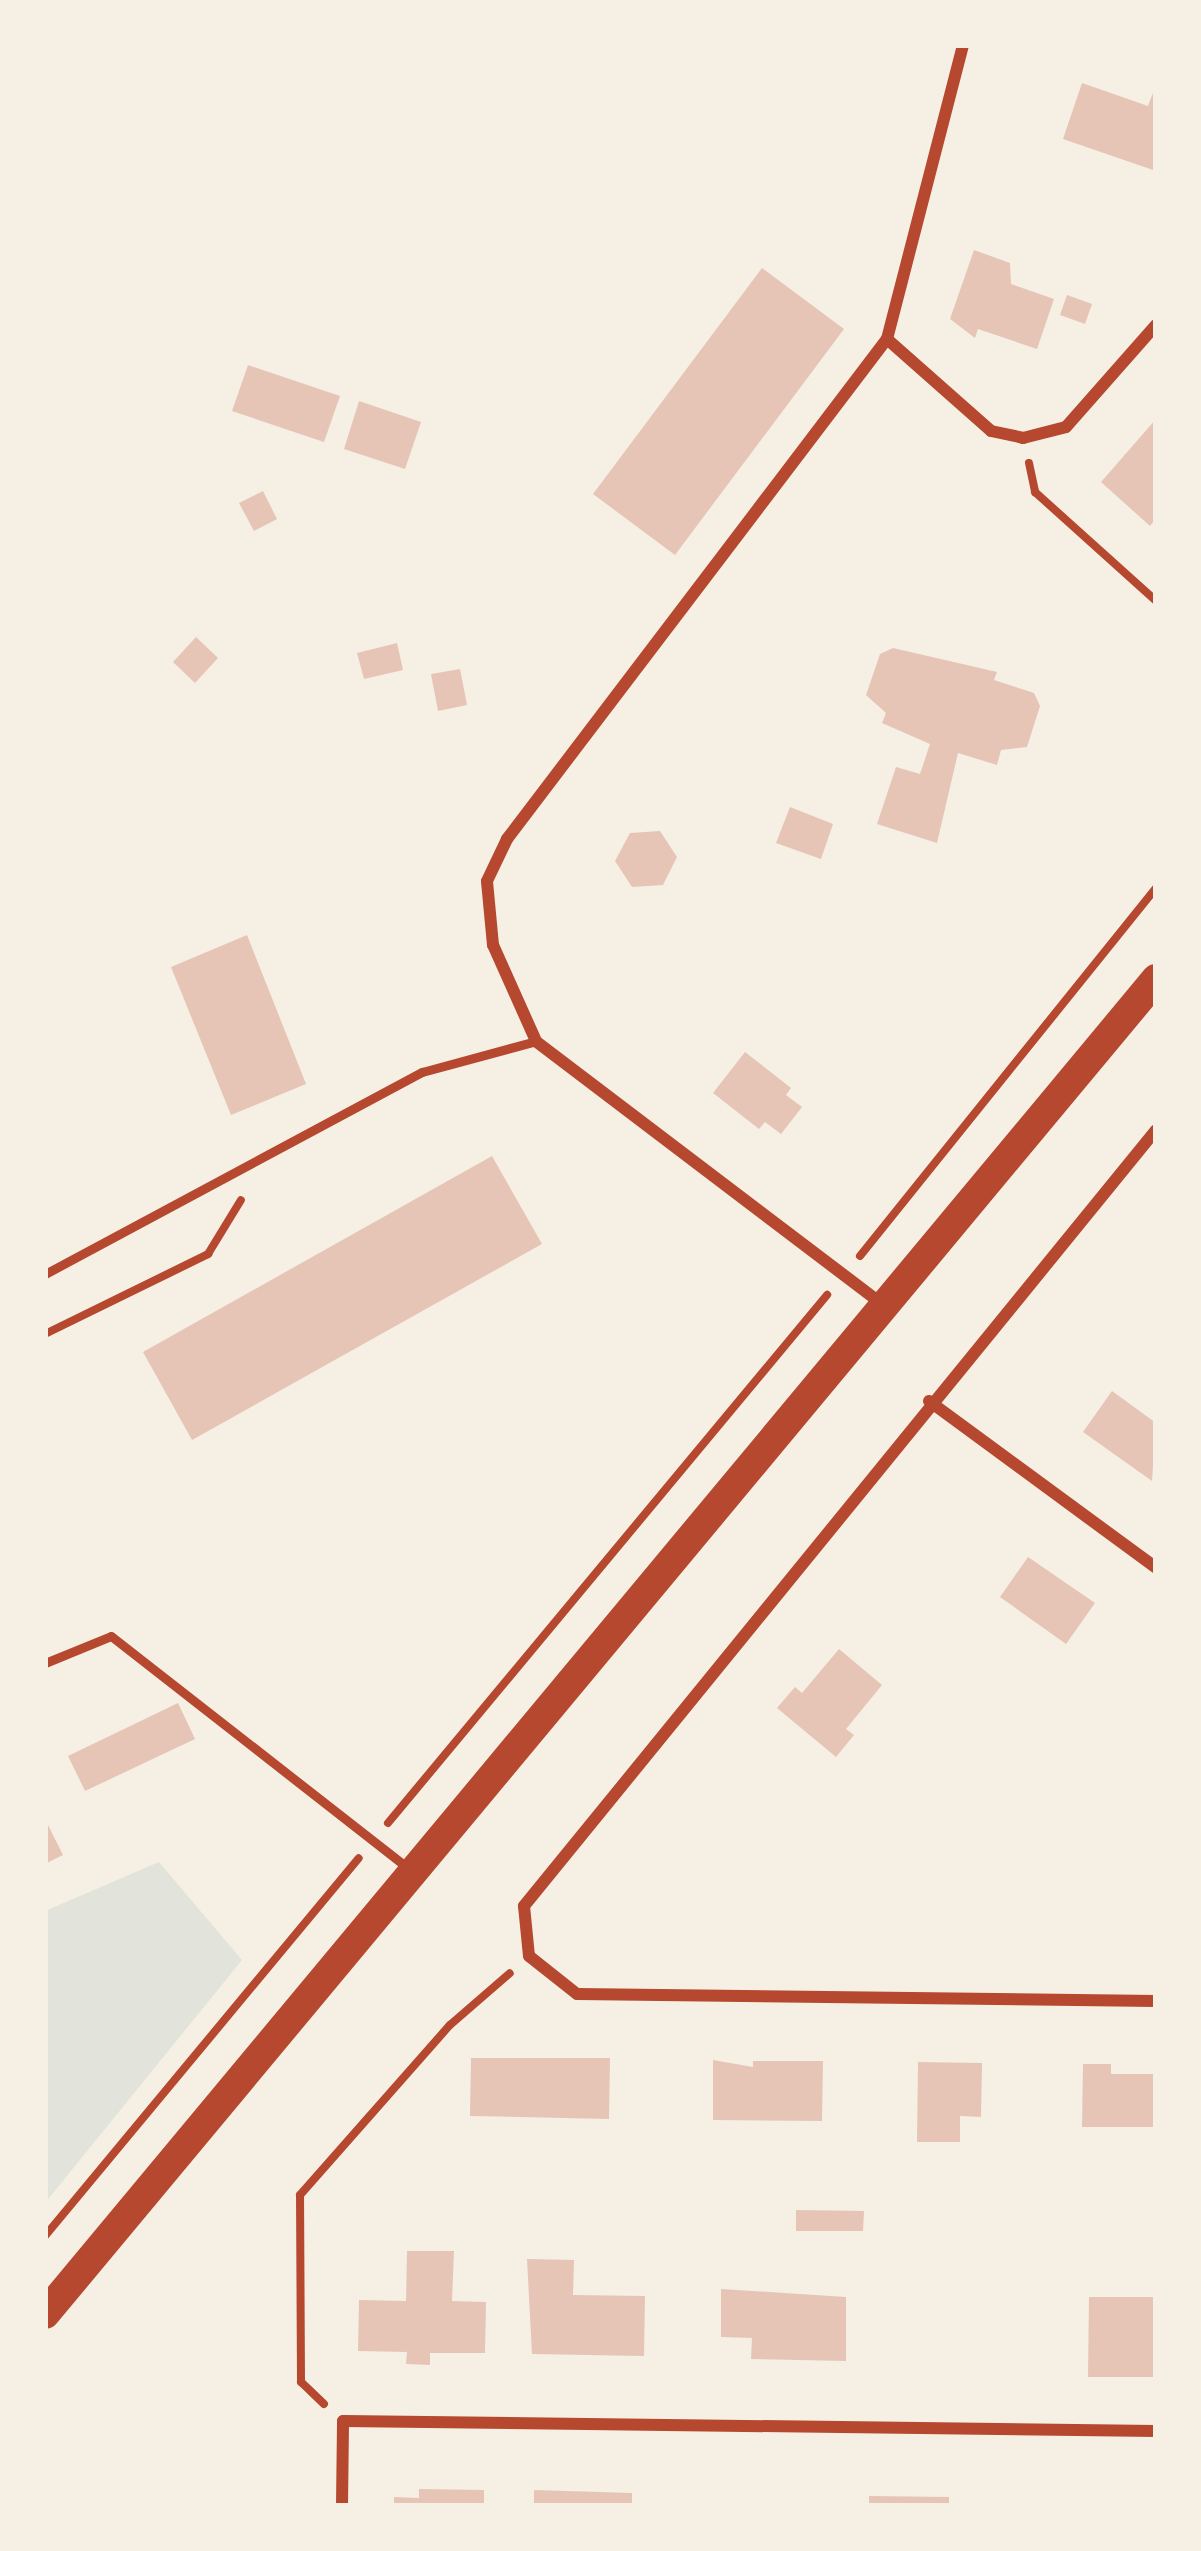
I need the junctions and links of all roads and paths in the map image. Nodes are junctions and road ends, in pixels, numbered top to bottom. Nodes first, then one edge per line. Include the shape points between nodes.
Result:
1 (963, 45) edge
2 (1156, 325) edge
3 (886, 339) junction
4 (1023, 438) junction
5 (1156, 602) edge
6 (1156, 888) edge
7 (1156, 980) edge
8 (536, 1041) junction
9 (1156, 1130) edge
10 (264, 1162) junction
11 (45, 1274) edge
12 (843, 1276) junction
13 (882, 1304) junction
14 (45, 1334) edge
15 (929, 1401) junction
16 (1156, 1568) edge
17 (45, 1663) edge
18 (376, 1838) junction
19 (412, 1872) junction
20 (529, 1956) junction
21 (1156, 2001) edge
22 (45, 2236) edge
23 (45, 2314) edge
24 (343, 2421) junction
25 (1156, 2431) edge
26 (342, 2506) edge

1 - 3 street
2 - 4 street via 1066,428
3 - 4 street via 991,431
3 - 8 street via 507,839 488,881 493,946
4 - 5 path via 1035,491
6 - 12 path
7 - 13 main road
8 - 10 lane via 422,1072
8 - 12 street
9 - 15 street
10 - 11 lane
10 - 14 path via 208,1254
12 - 13 street
12 - 18 path
13 - 19 main road
15 - 16 street
15 - 20 street via 524,1906
17 - 18 lane via 112,1636
18 - 19 lane
18 - 22 path
19 - 23 main road
20 - 21 street via 578,1994
20 - 24 path via 450,2025 300,2195 301,2382
24 - 25 street
24 - 26 street

